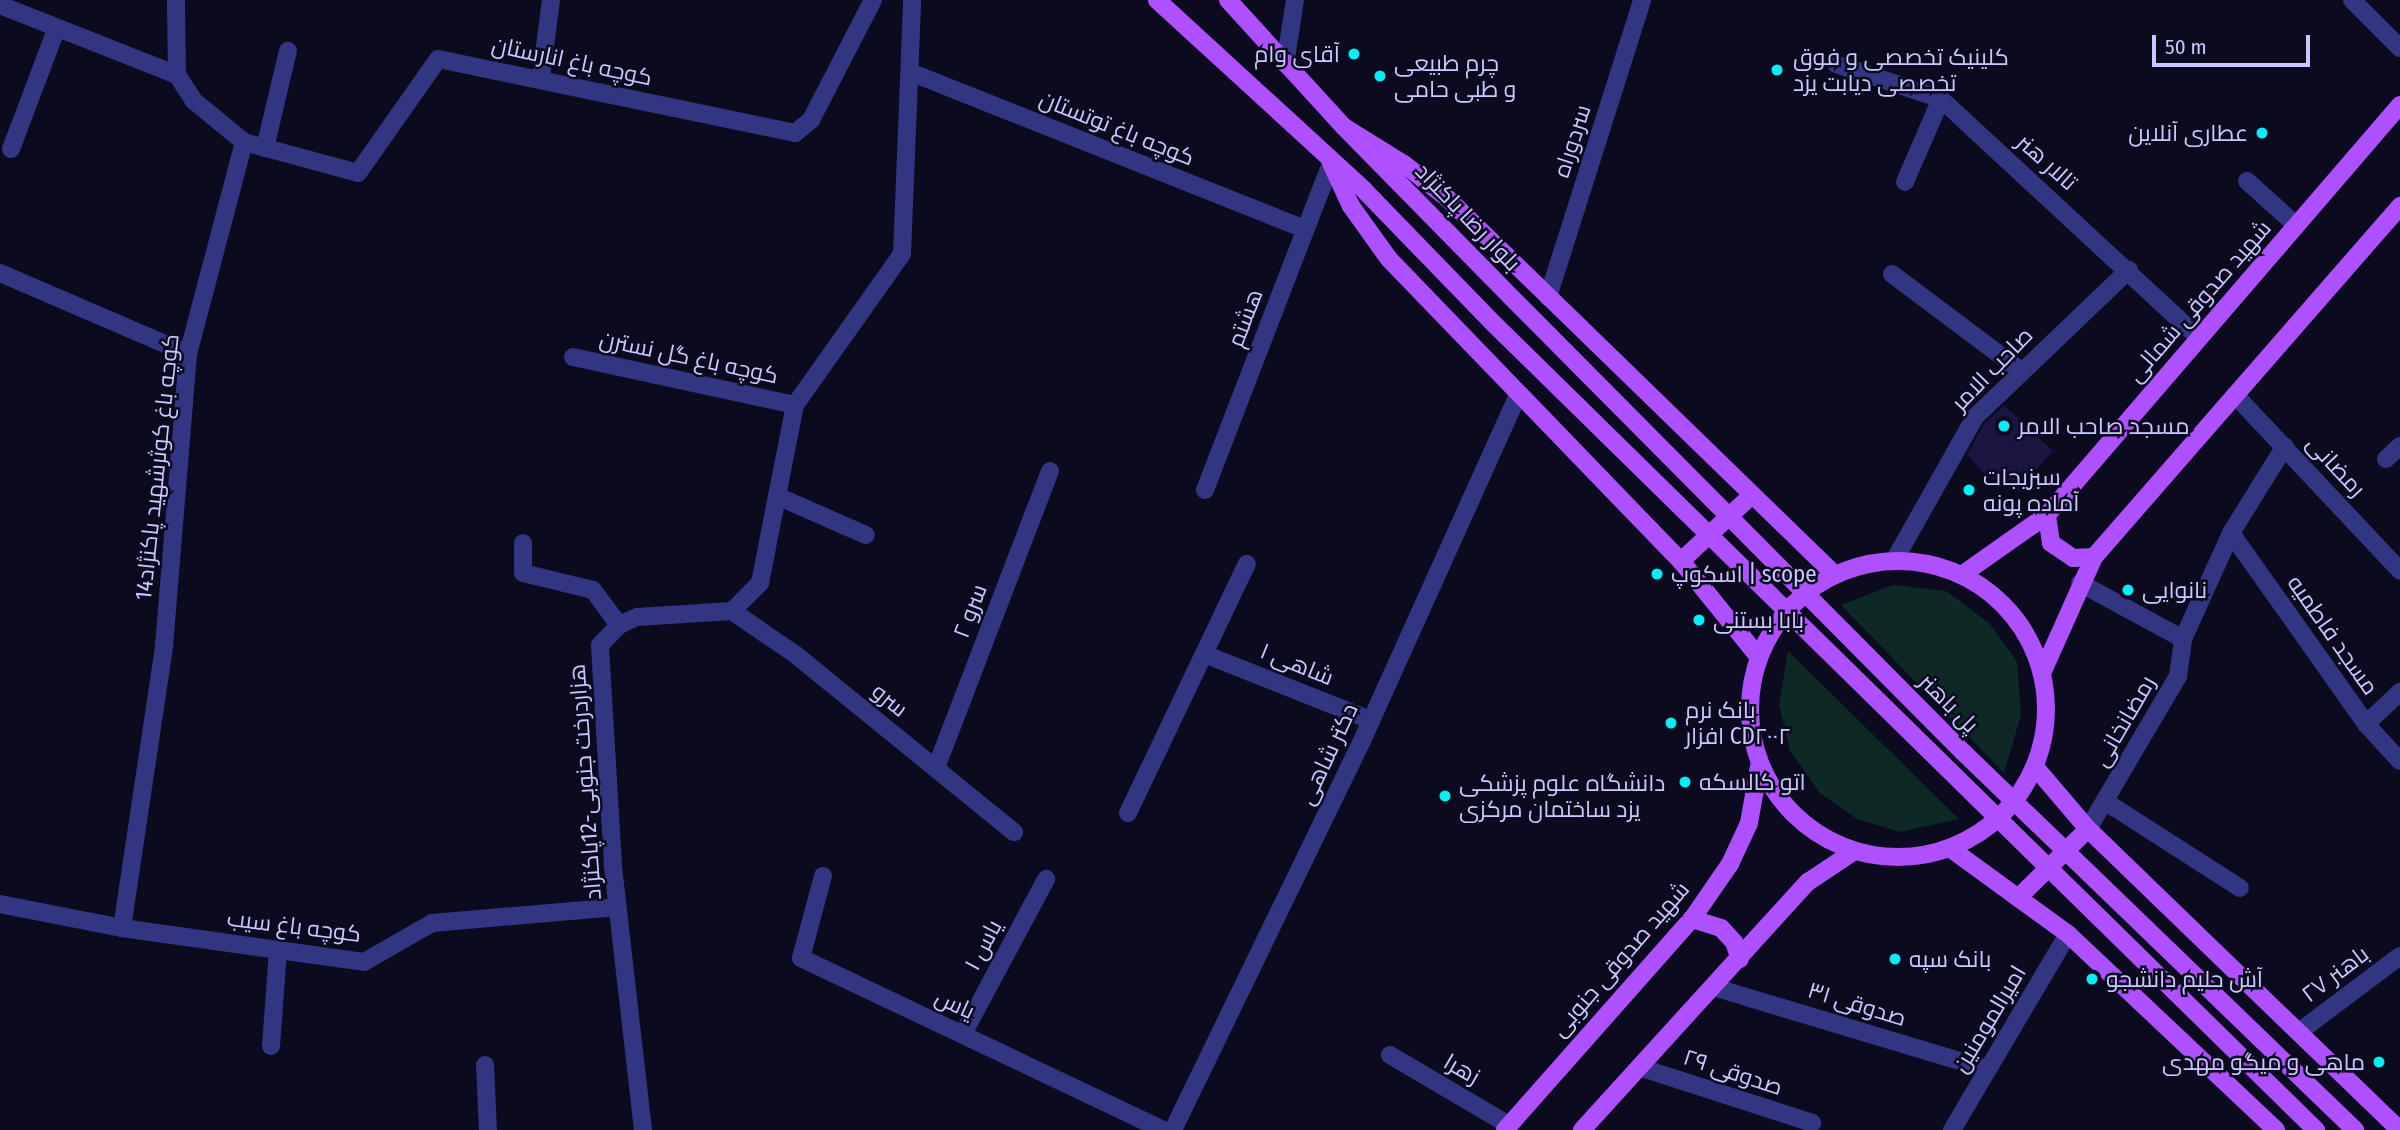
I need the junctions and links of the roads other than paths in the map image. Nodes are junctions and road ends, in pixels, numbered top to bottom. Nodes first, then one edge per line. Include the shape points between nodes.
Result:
1 (176, 0) edge
2 (551, 0) edge
3 (873, 0) edge
4 (912, 0) edge
5 (1157, 0) edge
6 (1228, 0) edge
7 (1295, 0) edge
8 (1642, 0) edge
9 (2352, 0) edge
10 (0, 5) edge
11 (56, 30) junction
12 (2400, 48) edge
13 (288, 51) dead end
14 (1285, 64) junction
15 (1836, 64) dead end
16 (910, 72) junction
17 (177, 75) junction
18 (541, 77) junction
19 (1941, 99) junction
20 (2400, 105) edge
21 (1344, 127) junction
22 (244, 142) junction
23 (265, 148) junction
24 (11, 149) dead end
25 (1331, 163) junction
26 (2247, 181) dead end
27 (1905, 182) dead end
28 (2400, 206) edge
29 (2297, 225) junction
30 (1305, 229) junction
31 (2129, 270) junction
32 (0, 273) edge
33 (1892, 274) dead end
34 (1548, 297) junction
35 (1516, 302) joint
36 (2199, 338) junction
37 (188, 355) junction
38 (573, 356) dead end
39 (2021, 371) junction
40 (1518, 395) junction
41 (2235, 395) junction
42 (795, 405) junction
43 (2285, 446) junction
44 (2400, 446) edge
45 (2386, 459) dead end
46 (1051, 471) dead end
47 (1205, 490) dead end
48 (1752, 495) junction
49 (777, 496) junction
50 (2047, 515) junction
51 (2231, 533) junction
52 (866, 535) dead end
53 (523, 543) dead end
54 (2094, 557) junction
55 (1895, 559) junction
56 (1681, 561) junction
57 (1247, 564) dead end
58 (2400, 571) edge
59 (1834, 574) junction
60 (1963, 574) junction
61 (2080, 583) junction
62 (732, 611) junction
63 (619, 625) junction
64 (2183, 639) junction
65 (1204, 654) junction
66 (1758, 656) junction
67 (2043, 671) junction
68 (2400, 692) edge
69 (1371, 720) junction
70 (2366, 724) junction
71 (2400, 761) edge
72 (1759, 767) junction
73 (936, 768) junction
74 (2036, 768) junction
75 (2106, 802) junction
76 (1128, 813) dead end
77 (2088, 829) junction
78 (1014, 832) dead end
79 (1951, 849) junction
80 (1853, 852) junction
81 (822, 876) dead end
82 (1046, 879) dead end
83 (2240, 888) dead end
84 (2018, 898) junction
85 (0, 904) edge
86 (617, 907) junction
87 (1692, 919) junction
88 (122, 928) junction
89 (2068, 934) junction
90 (278, 950) junction
91 (2400, 956) edge
92 (1740, 959) junction
93 (1713, 987) junction
94 (2299, 1032) junction
95 (963, 1034) junction
96 (271, 1046) dead end
97 (1390, 1055) dead end
98 (485, 1065) dead end
99 (1639, 1067) junction
100 (1986, 1069) junction
101 (1812, 1123) dead end
102 (1507, 1128) edge
103 (2272, 1129) edge
104 (488, 1130) edge
105 (643, 1130) edge
106 (1164, 1130) edge
107 (1173, 1130) edge
108 (1582, 1130) edge
109 (1952, 1130) edge
110 (2316, 1130) edge
111 (2355, 1130) edge
112 (2400, 1130) edge

1 - 17 street
2 - 18 street
3 - 18 street, کوچه باغ انارستان via 811,120 795,133
4 - 16 street
5 - 25 main road
6 - 14 main road
7 - 14 street
8 - 34 street, سردوراه
9 - 12 street
10 - 11 street
11 - 17 street
11 - 24 street
13 - 23 street
14 - 21 main road
15 - 19 street, تالار هنر
16 - 30 street, کوچه باغ توتستان
16 - 42 street via 902,254
17 - 22 street via 194,101
18 - 23 street, کوچه باغ انارستان via 438,60 358,173
19 - 27 street
19 - 31 street, تالار هنر
20 - 29 main road, شهید صدوقی شمالی
21 - 34 main road via 1404,164 1447,198
21 - 35 main road, بلوار رضا پاکنژاد
22 - 23 street, کوچه باغ انارستان
22 - 37 street, کوچه باغ کوثرشهید پاکنژاد14
25 - 30 street, هشتم
25 - 40 main road via 1351,206 1389,259
25 - 110 main road, bridge via 1364,190 1493,323
26 - 29 street
28 - 41 main road
29 - 36 main road, شهید صدوقی شمالی
30 - 47 street, هشتم
31 - 36 street, تالار هنر
31 - 39 street, صاحب الامر
32 - 37 street
33 - 39 street
34 - 48 main road
35 - 111 main road, پل باهنر, bridge via 1963,752
36 - 50 main road, شهید صدوقی شمالی
37 - 88 street, کوچه باغ کوثرشهید پاکنژاد14 via 164,646
38 - 42 street, کوچه باغ گل نسترن
39 - 55 street, صاحب الامر via 1975,417
40 - 56 main road
40 - 69 street, دکتر شاهی
41 - 43 street, رمضانی
41 - 54 main road
42 - 49 street
43 - 51 street, رمضانخانی
43 - 58 street, رمضانی
44 - 45 street
46 - 73 street, سرو ۲
48 - 56 main road
48 - 59 main road
49 - 52 street
49 - 62 street via 760,583
50 - 54 main road via 2051,542 2073,558
50 - 60 main road, شهید صدوقی شمالی
51 - 64 street, رمضانخانی
51 - 70 street, مسجد فاطمیه
53 - 63 street via 523,573 593,590
54 - 61 main road
55 - 59 main road
55 - 60 main road
56 - 66 main road
57 - 65 street
59 - 66 main road via 1788,607
60 - 67 main road via 2014,614
61 - 64 street
61 - 67 main road
62 - 63 street via 637,617
62 - 73 street, سرو via 796,655
63 - 86 street, هزاردرخت جنوبی-12پاکنژاد via 600,645
64 - 75 street, رمضانخانی via 2178,676
65 - 69 street, شاهی ۱
65 - 76 street
66 - 72 main road via 1748,712
67 - 74 main road via 2048,720
68 - 70 street
69 - 107 street, دکتر شاهی
70 - 71 street, مسجد فاطمیه
72 - 80 main road via 1797,820
72 - 87 main road, شهید صدوقی جنوبی via 1749,823 1730,864
73 - 78 street, سرو
74 - 77 main road
74 - 79 main road via 2002,817
75 - 77 street, رمضانخانی
75 - 83 street
77 - 84 main road
77 - 94 main road
79 - 80 main road via 1902,859
79 - 84 main road
80 - 92 main road via 1808,882
81 - 95 street, یاس via 802,958
82 - 95 street, یاس ۱
84 - 89 main road
85 - 88 street, کوچه باغ سیب
86 - 90 street, کوچه باغ سیب via 432,923 365,962
86 - 105 street, هزاردرخت جنوبی-12پاکنژاد
87 - 92 main road via 1721,928 1734,942
87 - 102 main road, شهید صدوقی جنوبی
88 - 90 street, کوچه باغ سیب
89 - 100 street, امیرالمومنین
89 - 103 main road
90 - 96 street
91 - 94 street, باهنر ۲۷
92 - 93 main road
93 - 99 main road
93 - 100 street, صدوقی ۳۱
94 - 112 main road
95 - 106 street, یاس
97 - 102 street, زهرا
98 - 104 street
99 - 101 street, صدوقی ۲۹
99 - 108 main road
100 - 109 street, امیرالمومنین

